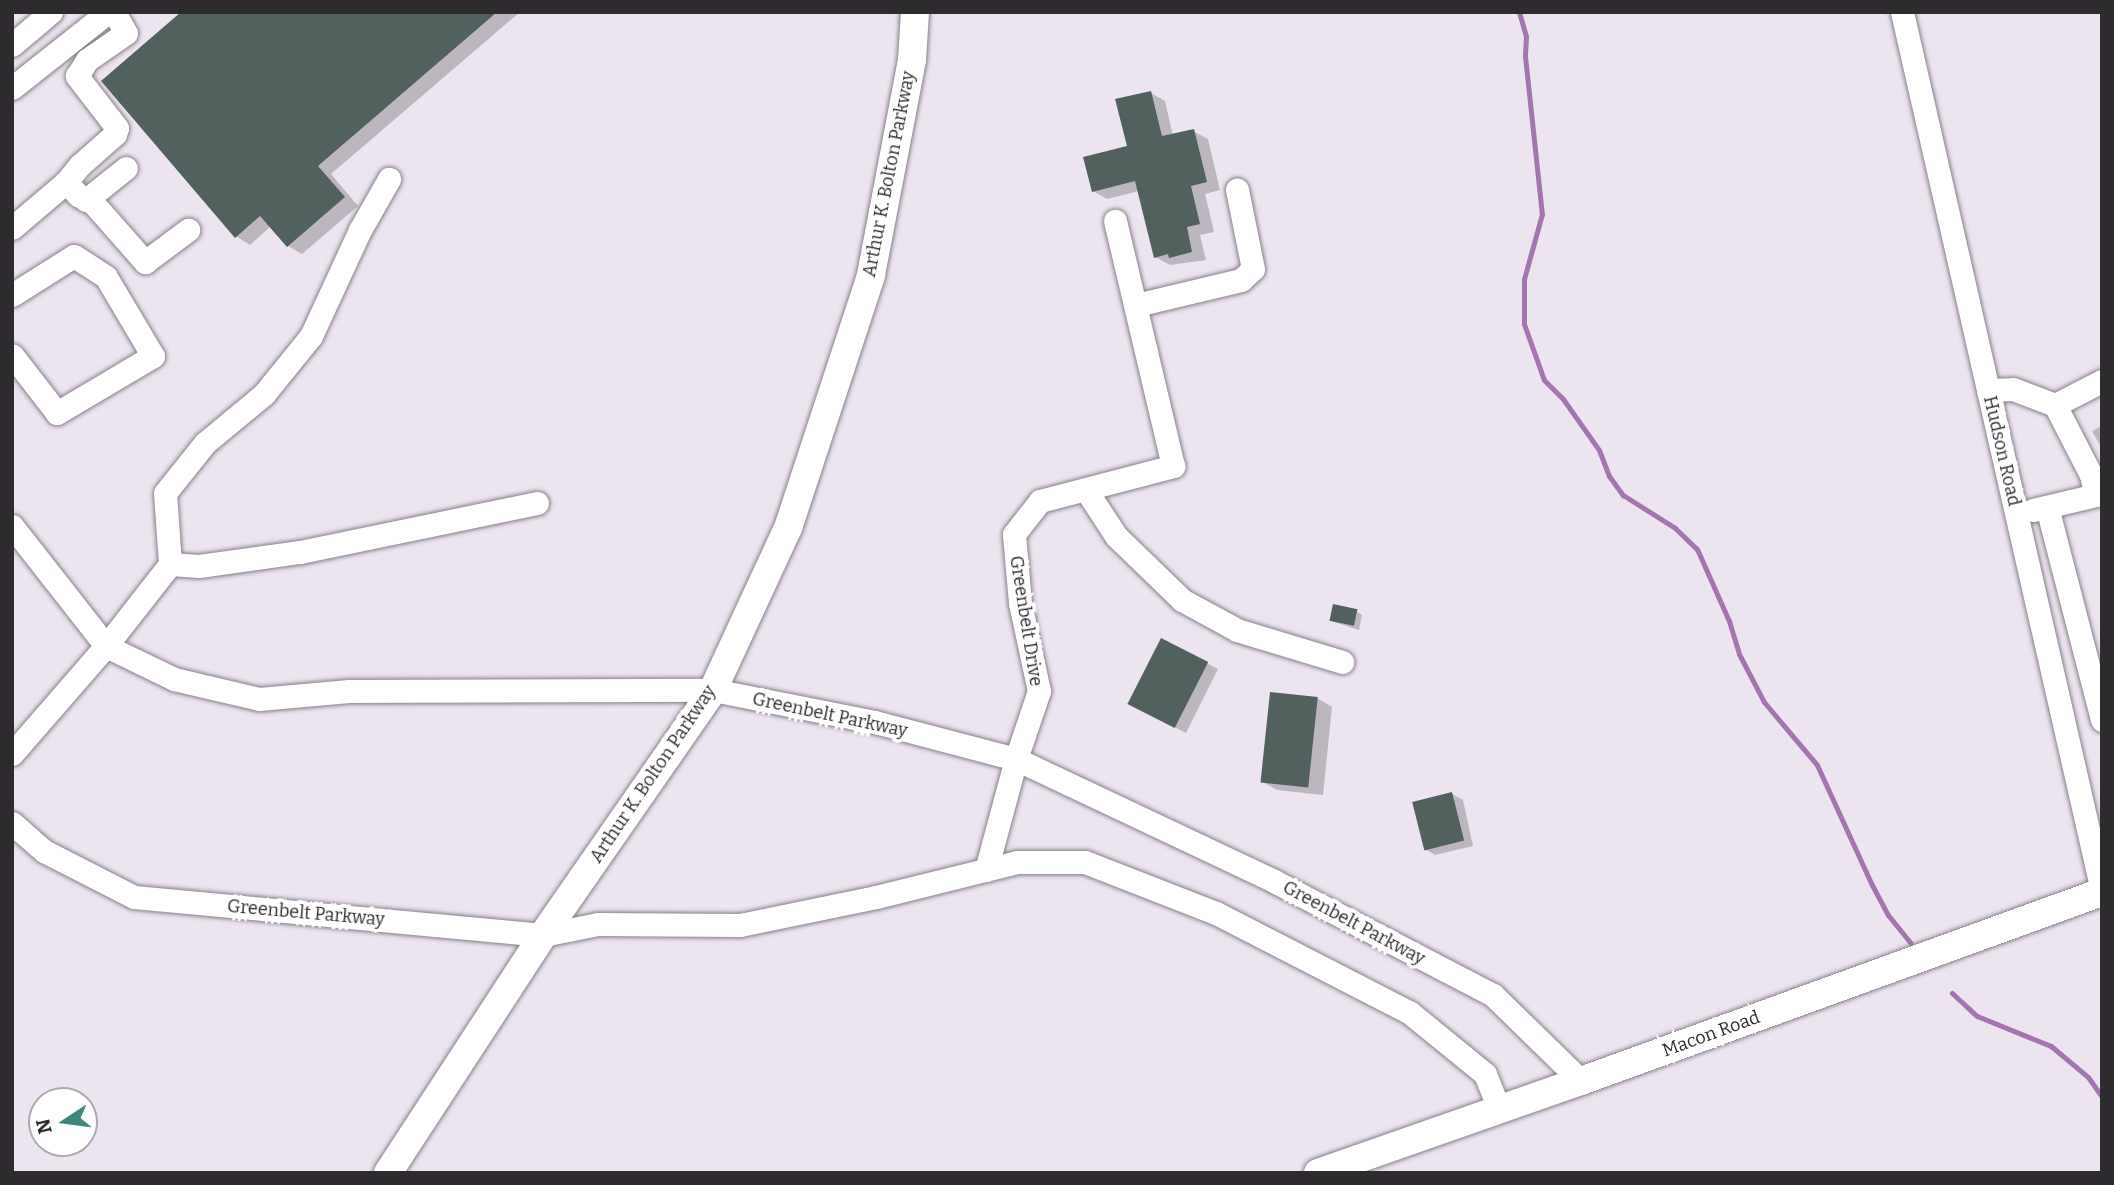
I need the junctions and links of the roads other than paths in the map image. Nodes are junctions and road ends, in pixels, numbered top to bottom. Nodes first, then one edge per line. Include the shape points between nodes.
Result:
1 (51, 12) edge
2 (108, 12) edge
3 (114, 12) edge
4 (915, 12) edge
5 (1902, 12) edge
6 (12, 45) edge
7 (12, 88) edge
8 (126, 168) dead end
9 (389, 178) dead end
10 (66, 182) junction
11 (1237, 190) dead end
12 (86, 200) junction
13 (1115, 220) dead end
14 (12, 228) edge
15 (188, 230) dead end
16 (12, 295) edge
17 (1136, 305) junction
18 (12, 355) edge
19 (2102, 381) edge
20 (1988, 390) junction
21 (2055, 405) junction
22 (1086, 490) junction
23 (2099, 494) edge
24 (537, 503) dead end
25 (2047, 507) junction
26 (2016, 514) junction
27 (12, 526) edge
28 (170, 564) junction
29 (106, 646) junction
30 (1342, 662) dead end
31 (2097, 679) edge
32 (2056, 688) junction
33 (713, 690) junction
34 (2102, 720) edge
35 (12, 754) edge
36 (1016, 759) junction
37 (12, 823) edge
38 (986, 870) junction
39 (2102, 891) edge
40 (543, 935) junction
41 (1581, 1081) junction
42 (1499, 1108) junction
43 (388, 1173) edge
44 (1318, 1173) edge

1 - 6 street
2 - 7 street
3 - 10 street via 126,33 86,60 77,76 117,128
4 - 33 main road, Arthur K. Bolton Parkway via 912,60 871,275 788,528
5 - 20 street, Hudson Road
8 - 12 street
9 - 28 street via 311,336 264,394 205,443 165,493
10 - 12 street
10 - 14 street
11 - 17 street via 1253,270 1241,280
12 - 15 street via 145,261
13 - 17 street
16 - 18 street via 74,256 106,277 153,356 57,413
17 - 22 street, Greenbelt Drive via 1173,466
19 - 21 street
20 - 21 street via 2013,389
20 - 26 street, Hudson Road
21 - 23 street
22 - 30 street via 1116,536 1182,600 1237,630
22 - 36 street, Greenbelt Drive via 1040,501 1014,534 1020,603 1039,691
23 - 25 street
24 - 28 street via 300,552 199,566
25 - 26 street
25 - 31 street
26 - 32 street, Hudson Road
27 - 29 street, Greenbelt Parkway
28 - 29 street
29 - 33 street, Greenbelt Parkway via 174,679 259,699 349,691
29 - 35 street
31 - 32 street
31 - 34 street
32 - 39 street, Hudson Road
33 - 36 street, Greenbelt Parkway via 875,722
33 - 40 main road, Arthur K. Bolton Parkway
36 - 38 street, Greenbelt Drive
36 - 41 street, Greenbelt Parkway via 1274,881 1493,995
37 - 40 street, Greenbelt Parkway via 44,851 134,897
38 - 40 street, Greenbelt Parkway via 740,925 598,924
38 - 42 street, Greenbelt Parkway via 1017,862 1085,862 1216,913 1409,1012 1486,1074
39 - 41 main road, Macon Road
40 - 43 main road, Arthur K. Bolton Parkway
41 - 42 main road, Macon Road
42 - 44 main road, Macon Road

